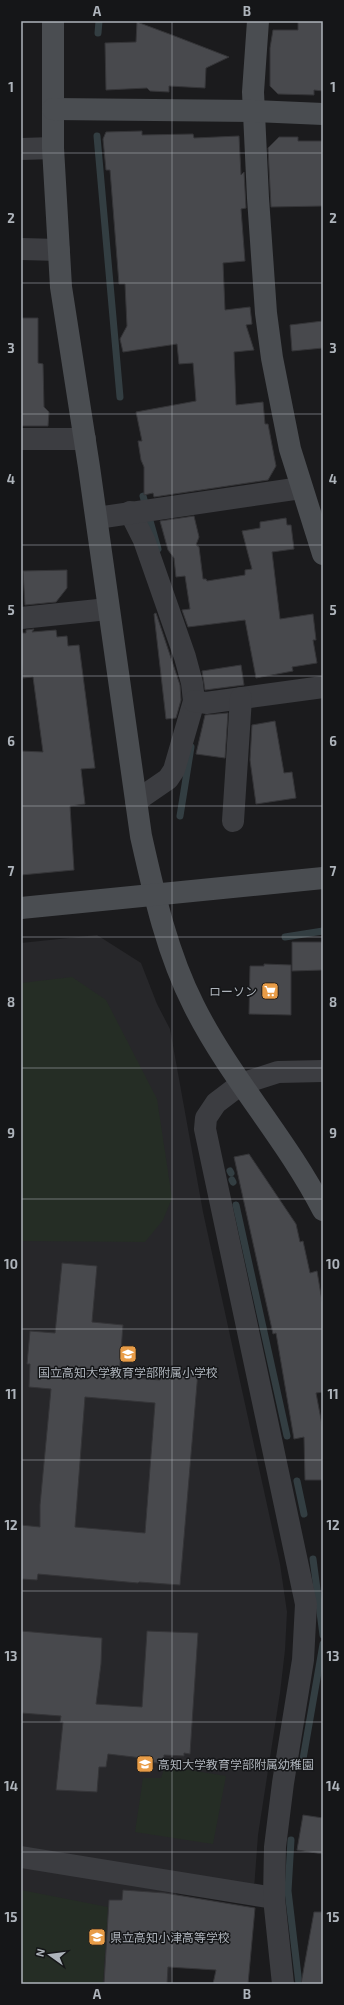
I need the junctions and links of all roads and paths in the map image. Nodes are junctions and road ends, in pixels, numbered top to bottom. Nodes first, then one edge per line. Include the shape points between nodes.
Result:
1 (53, 21) edge
2 (258, 21) edge
3 (53, 109) junction
4 (254, 111) junction
5 (323, 114) edge
6 (53, 148) junction
7 (21, 149) edge
8 (21, 249) edge
9 (59, 250) junction
10 (21, 439) edge
11 (85, 439) junction
12 (301, 488) junction
13 (140, 511) junction
14 (96, 518) junction
15 (323, 554) edge
16 (108, 609) junction
17 (21, 618) edge
18 (323, 687) edge
19 (241, 698) junction
20 (200, 702) junction
21 (136, 801) junction
22 (233, 821) dead end
23 (323, 878) edge
24 (154, 894) junction
25 (21, 908) edge
26 (323, 1071) edge
27 (241, 1084) junction
28 (323, 1210) edge
29 (315, 1605) edge
30 (21, 1857) edge
31 (274, 1898) junction
32 (283, 1984) edge

1 - 3 street
2 - 4 street via 254,60
3 - 4 street
3 - 6 street
4 - 5 street
4 - 12 street via 266,313 290,449
6 - 7 street
6 - 9 street
8 - 9 street
9 - 11 street via 61,287
10 - 11 street
11 - 14 street
12 - 13 street
12 - 15 street
13 - 14 street
13 - 20 street via 144,540
14 - 16 street
16 - 17 street
16 - 21 street
18 - 19 street
19 - 20 street
19 - 22 street
20 - 21 street via 174,770 168,779
21 - 24 street
23 - 24 street
24 - 25 street
24 - 27 street via 174,961 194,1006
26 - 27 street via 278,1072
27 - 28 street via 289,1150
27 - 29 street via 216,1103 206,1118 205,1129
29 - 31 street via 303,1660 283,1782 275,1847
30 - 31 street
31 - 32 street

